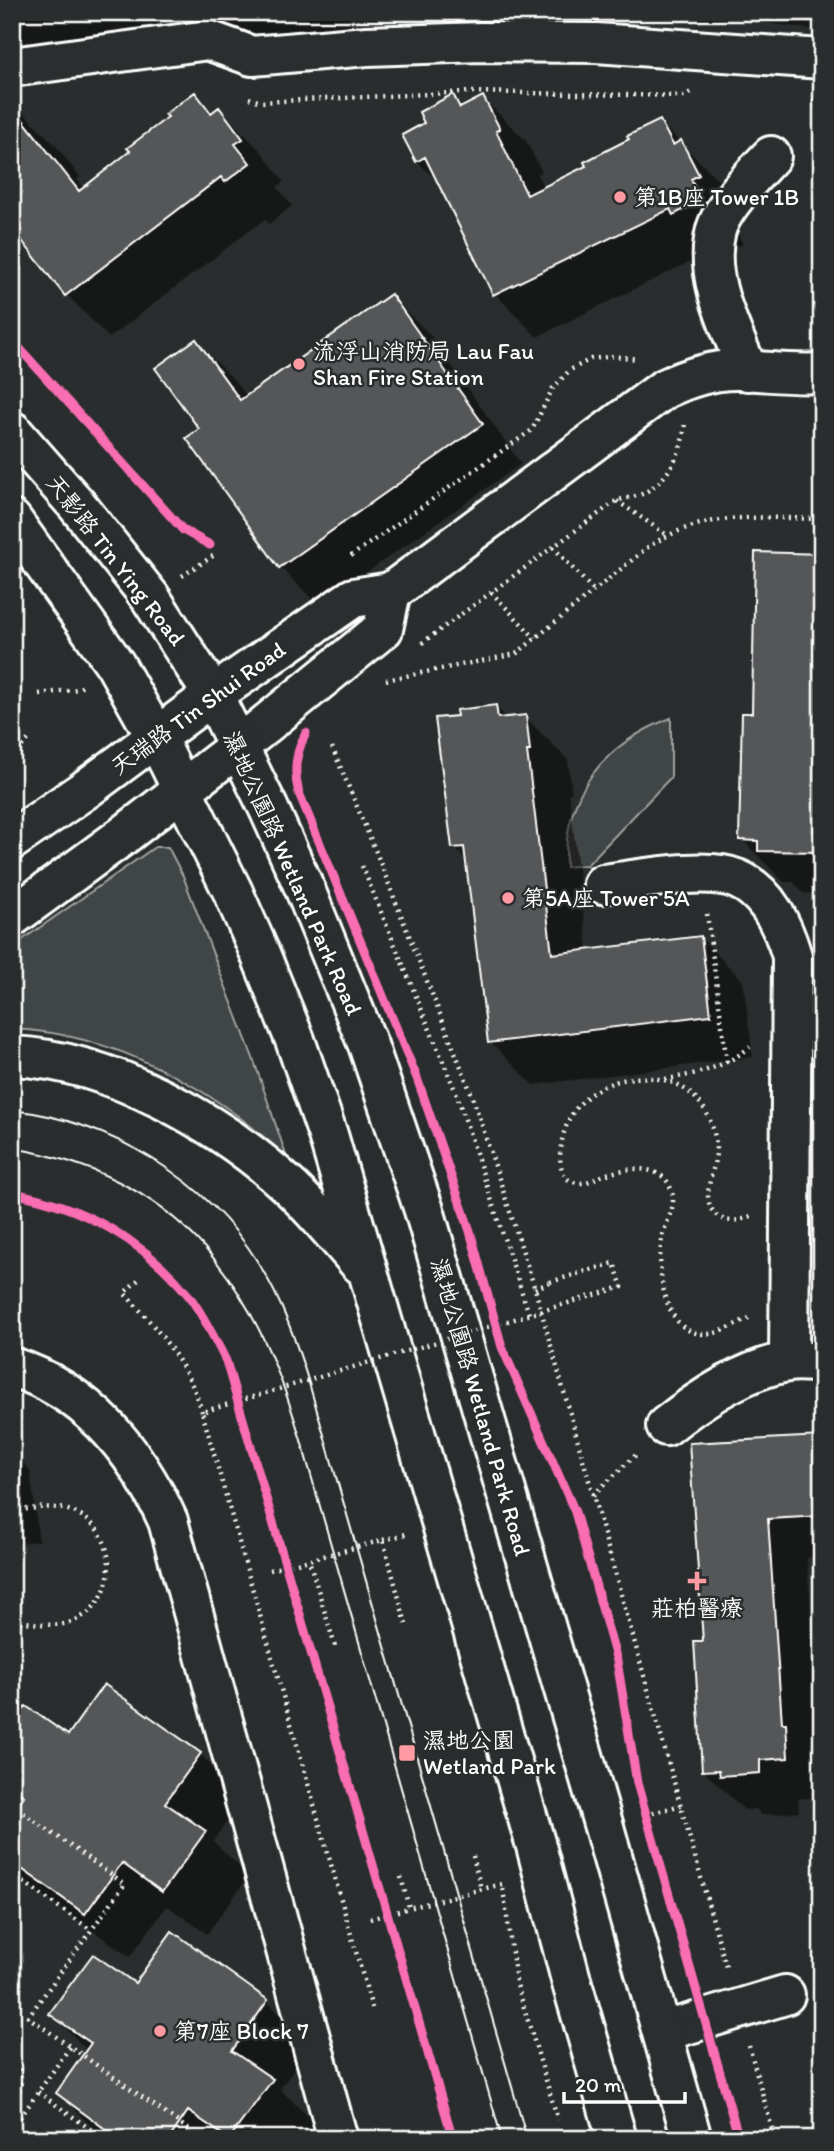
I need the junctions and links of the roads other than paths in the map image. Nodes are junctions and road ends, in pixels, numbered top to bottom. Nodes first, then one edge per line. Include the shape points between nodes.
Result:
1 (12, 67) edge
2 (816, 76) edge
3 (771, 156) dead end
4 (748, 371) junction
5 (822, 373) edge
6 (12, 431) edge
7 (12, 520) edge
8 (391, 592) junction
9 (213, 695) junction
10 (156, 737) junction
11 (239, 746) junction
12 (183, 790) junction
13 (12, 840) edge
14 (603, 884) dead end
15 (12, 917) edge
16 (12, 1056) edge
17 (366, 1270) junction
18 (805, 1362) edge
19 (12, 1367) edge
20 (666, 1426) dead end
21 (785, 1995) dead end
22 (662, 2032) junction
23 (338, 2139) edge
24 (617, 2139) edge
25 (692, 2139) edge

1 - 2 main road via 208,40 252,56 494,42 621,44
3 - 4 main road via 743,185 716,228 711,261
4 - 5 main road, 天瑞路 Tin Shui Road
4 - 8 main road, 天瑞路 Tin Shui Road via 712,372 664,389
6 - 9 main road, 天影路 Tin Ying Road via 150,597
7 - 10 main road via 115,664
8 - 9 main road, 天瑞路 Tin Shui Road via 353,598
8 - 11 main road via 383,629
9 - 10 main road, 天瑞路 Tin Shui Road
9 - 11 main road, 濕地公園路 Wetland Park Road
10 - 12 main road
10 - 13 main road, 天瑞路 Tin Shui Road
11 - 12 main road
11 - 22 main road, 濕地公園路 Wetland Park Road via 313,909 397,1126
12 - 15 main road
12 - 17 main road via 233,891 295,1040 328,1135
14 - 18 main road via 706,873 737,879 774,911 785,932 792,956
16 - 17 main road via 73,1066 119,1081 204,1121 293,1189
17 - 24 main road
18 - 20 main road via 725,1386
19 - 23 main road via 54,1385 111,1429 134,1457 168,1521
21 - 22 main road
22 - 25 main road, 濕地公園路 Wetland Park Road

